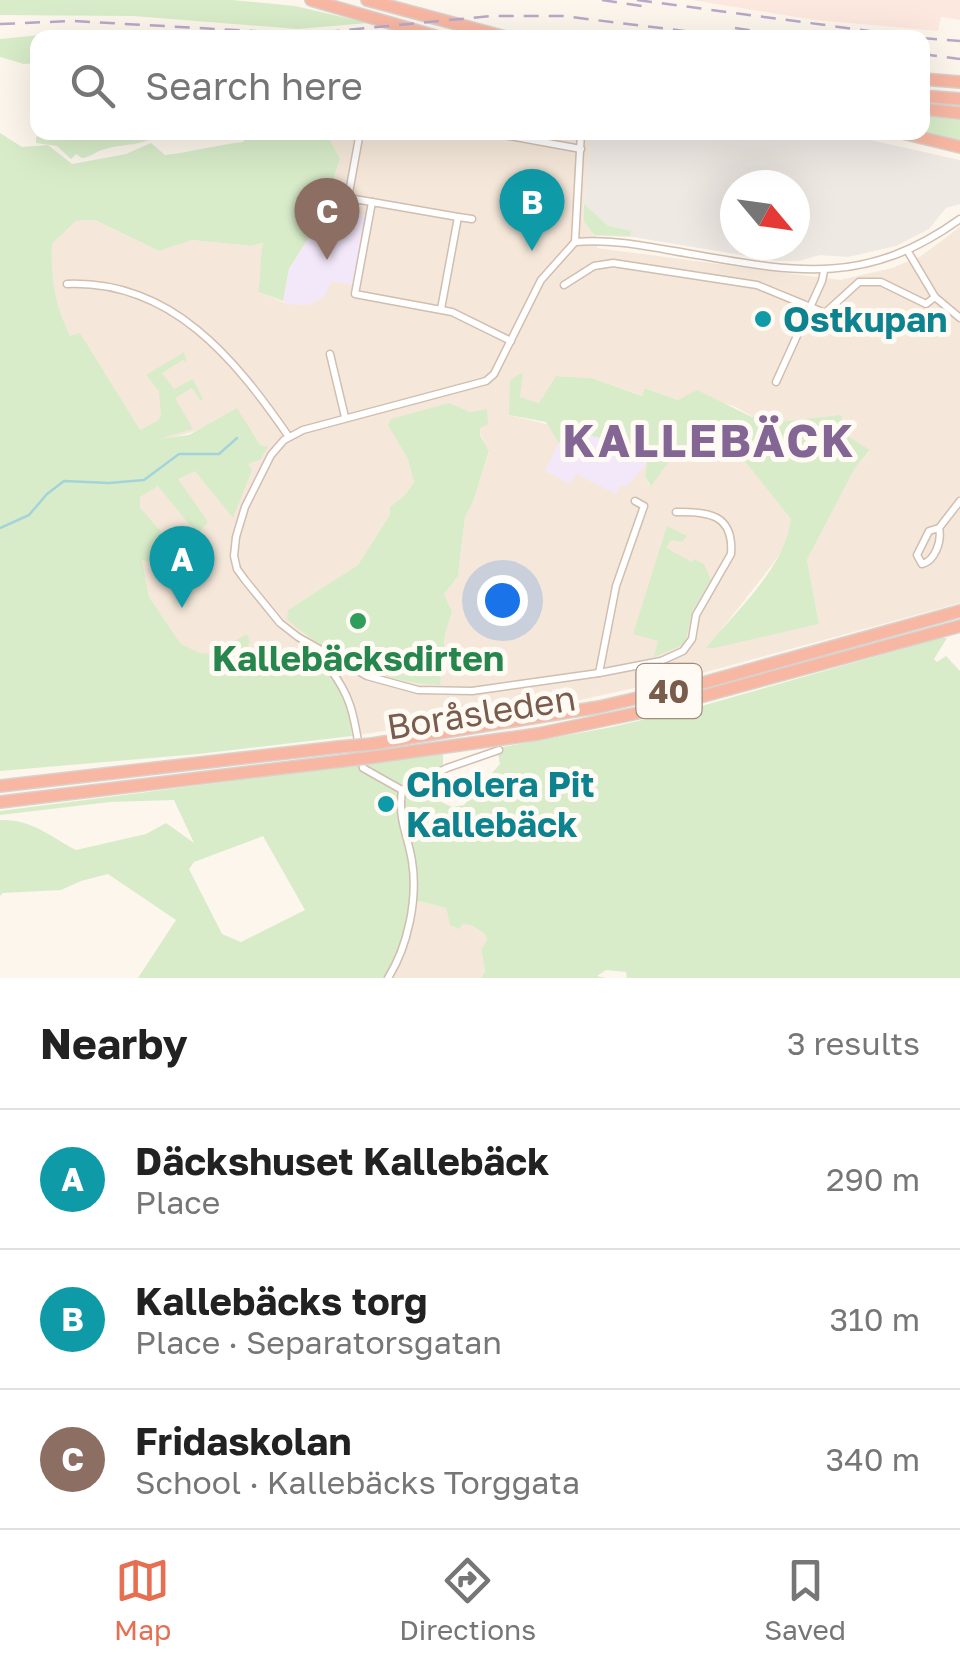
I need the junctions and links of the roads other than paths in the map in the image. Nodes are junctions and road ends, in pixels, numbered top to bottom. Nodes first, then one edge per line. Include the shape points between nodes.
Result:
1 (311, 0) edge
2 (367, 0) edge
3 (414, 30) edge
4 (479, 30) edge
5 (930, 80) edge
6 (960, 82) edge
7 (930, 97) edge
8 (960, 100) edge
9 (930, 110) edge
10 (960, 112) edge
11 (930, 139) edge
12 (359, 140) edge
13 (534, 140) edge
14 (581, 140) edge
15 (960, 146) edge
16 (581, 148) junction
17 (372, 202) junction
18 (458, 217) junction
19 (960, 219) edge
20 (472, 220) dead end
21 (575, 242) junction
22 (907, 250) junction
23 (824, 271) junction
24 (68, 284) dead end
25 (564, 285) dead end
26 (934, 297) junction
27 (810, 308) junction
28 (442, 309) junction
29 (960, 318) edge
30 (511, 342) junction
31 (330, 354) dead end
32 (776, 382) dead end
33 (345, 417) junction
34 (289, 437) junction
35 (634, 501) dead end
36 (960, 501) edge
37 (676, 512) dead end
38 (940, 528) junction
39 (960, 611) edge
40 (960, 626) edge
41 (332, 659) junction
42 (599, 673) junction
43 (373, 750) junction
44 (500, 750) dead end
45 (0, 786) edge
46 (402, 790) junction
47 (0, 802) edge
48 (388, 978) edge

1 - 3 highway
2 - 4 highway
5 - 6 highway
7 - 8 highway
9 - 10 highway
11 - 15 highway
12 - 17 street via 348,198
13 - 16 street
14 - 16 street
16 - 21 street
17 - 18 street
17 - 28 street via 355,294
18 - 20 street
18 - 28 street
19 - 22 street
21 - 23 street
21 - 30 street via 541,280
22 - 23 street
22 - 26 street
23 - 27 street
24 - 34 street via 117,287 188,322 242,371
25 - 27 street via 594,266 630,263 757,285
26 - 27 street via 926,304 869,281 849,288 828,312
26 - 29 street
27 - 32 street
28 - 30 street
30 - 33 street via 486,380
31 - 33 street
33 - 34 street
34 - 41 street via 258,475 236,536 234,563 284,626
35 - 42 street via 644,506 616,586
36 - 38 street
37 - 42 street via 715,516 732,542 696,614 692,639 674,657
38 - 38 street via 929,531 917,555 922,564 941,539
39 - 43 highway, Boråsleden / 40 via 706,682
40 - 43 highway, Boråsleden / 40 via 652,710 520,737
41 - 42 street via 379,681 434,692
41 - 46 street via 330,669 354,712 363,768
43 - 45 highway, Boråsleden / 40, bridge via 339,747
43 - 47 highway, Boråsleden / 40, bridge via 342,761
44 - 46 street
46 - 48 street via 400,819 413,889 404,942

